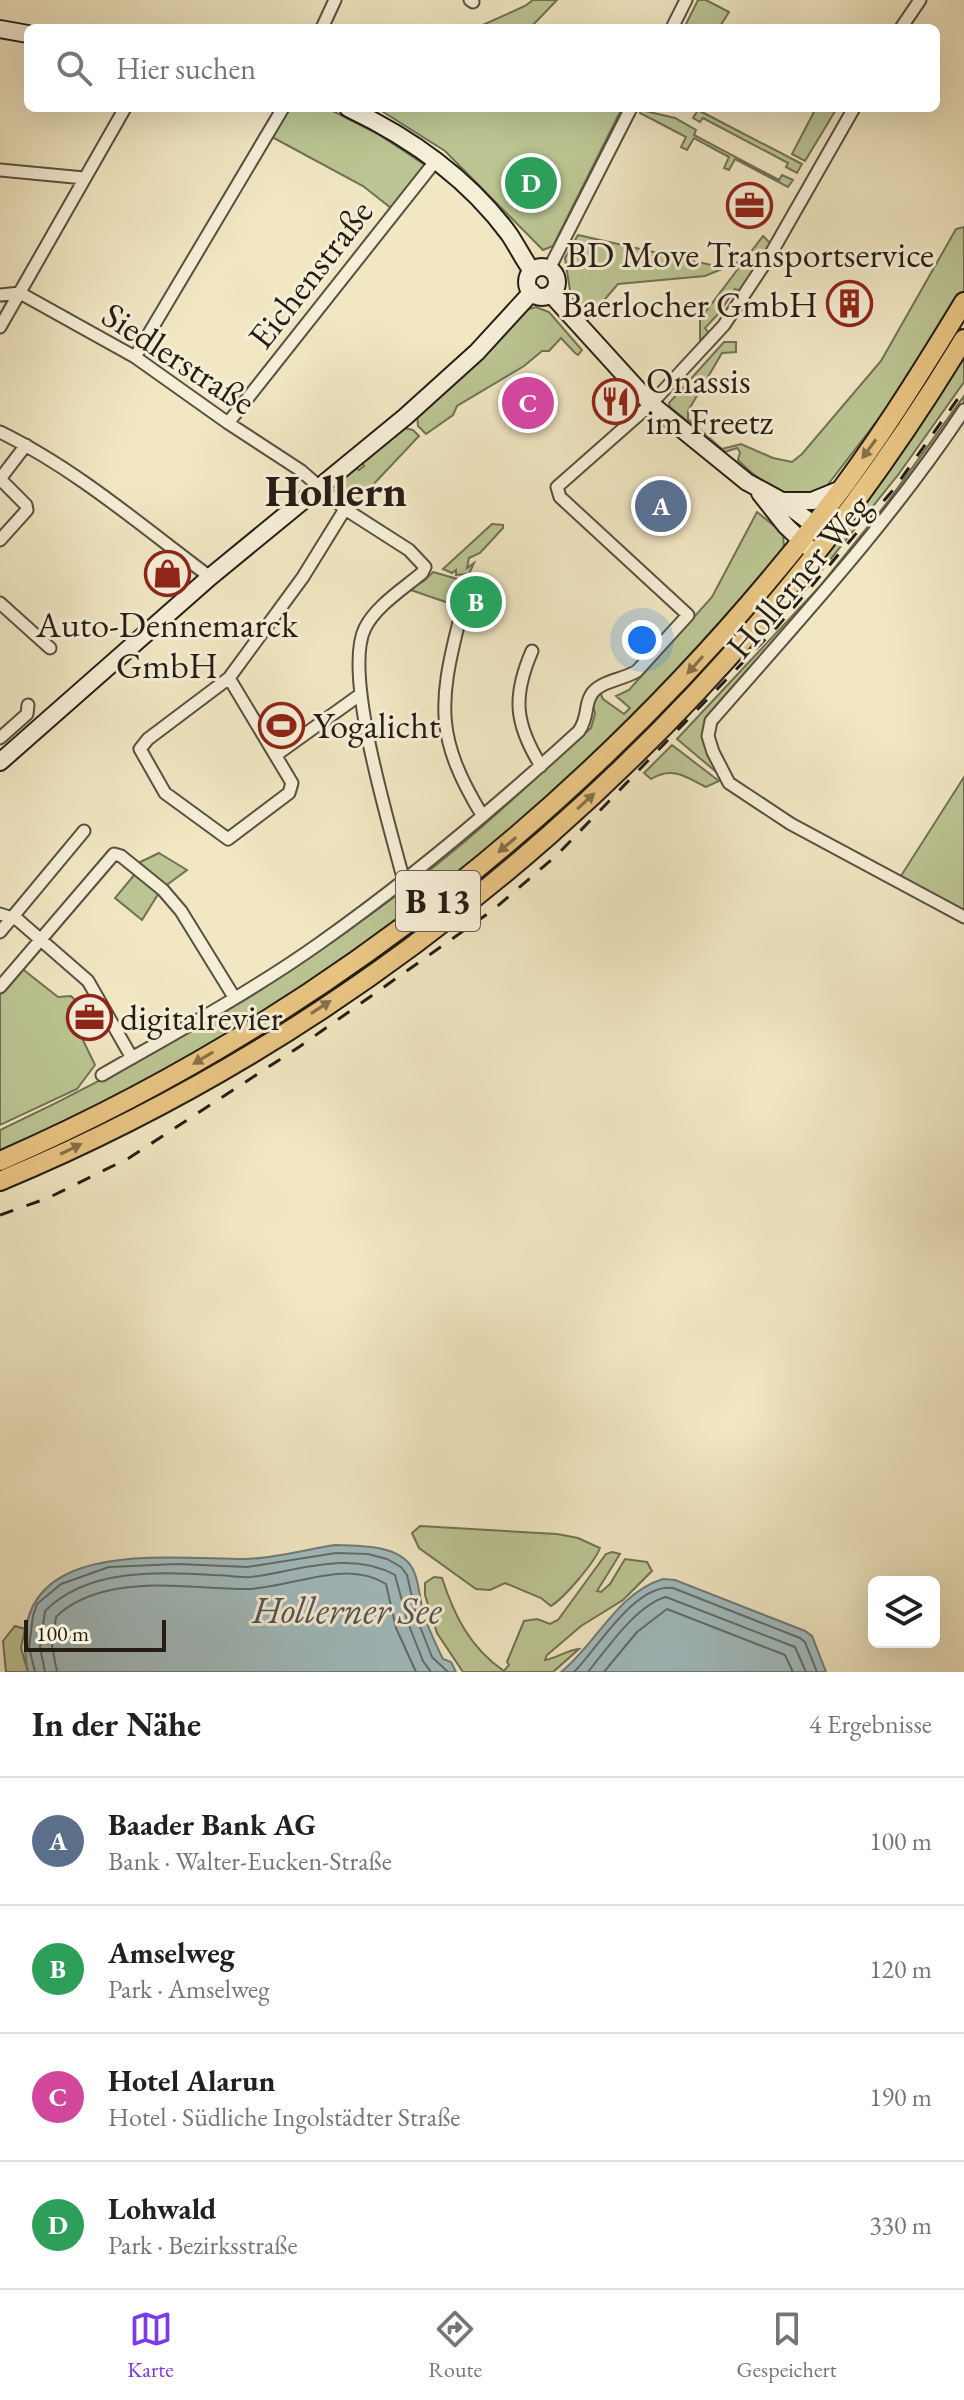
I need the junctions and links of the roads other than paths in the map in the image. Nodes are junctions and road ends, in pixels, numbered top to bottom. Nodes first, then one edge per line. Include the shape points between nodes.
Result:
1 (335, 0) edge
2 (686, 0) edge
3 (920, 0) edge
4 (324, 24) edge
5 (674, 24) edge
6 (904, 24) edge
7 (0, 29) edge
8 (24, 33) edge
9 (123, 112) edge
10 (281, 112) edge
11 (356, 112) edge
12 (629, 112) edge
13 (852, 112) edge
14 (437, 159) junction
15 (0, 170) edge
16 (84, 178) junction
17 (541, 270) junction
18 (532, 292) junction
19 (20, 293) junction
20 (551, 294) junction
21 (0, 295) edge
22 (964, 302) edge
23 (0, 327) edge
24 (964, 339) edge
25 (135, 357) junction
26 (651, 404) junction
27 (964, 410) edge
28 (228, 423) junction
29 (0, 432) edge
30 (26, 445) junction
31 (319, 487) junction
32 (757, 489) junction
33 (839, 490) junction
34 (782, 501) junction
35 (345, 509) junction
36 (821, 531) junction
37 (0, 540) edge
38 (800, 542) junction
39 (816, 553) junction
40 (210, 577) junction
41 (0, 603) edge
42 (459, 622) dead end
43 (50, 648) dead end
44 (532, 651) dead end
45 (229, 678) junction
46 (361, 694) junction
47 (28, 705) dead end
48 (0, 738) edge
49 (276, 755) junction
50 (0, 762) edge
51 (541, 766) junction
52 (482, 815) junction
53 (84, 831) dead end
54 (404, 882) junction
55 (6, 916) edge
56 (964, 917) edge
57 (0, 932) edge
58 (40, 940) junction
59 (0, 987) edge
60 (234, 997) junction
61 (132, 1058) junction
62 (102, 1075) dead end
63 (0, 1161) edge
64 (0, 1181) edge

1 - 4 street
2 - 5 street
3 - 6 street
7 - 8 street
9 - 16 street
10 - 25 street
11 - 14 street
12 - 17 street
13 - 26 street via 724,325
14 - 17 street
14 - 28 street, Eichenstraße
15 - 16 street
16 - 19 street
17 - 18 street via 528,284
17 - 20 street via 557,281
18 - 20 street
18 - 31 street via 477,352
19 - 21 street
19 - 23 street
19 - 25 street, Siedlerstraße
20 - 26 street
22 -> 33 main road, B 13
24 - 36 main road, B 13 via 909,426
25 - 28 street, Siedlerstraße
26 - 32 street
26 - 51 street via 557,492 688,615 637,671 591,694 579,731
27 - 56 street, Hollerner Weg via 851,561 711,721 708,736 729,783 791,824
28 - 31 street, Siedlerstraße
29 - 30 street
30 - 37 street via 0,479 27,510
30 - 40 street
31 - 35 street, Siedlerstraße
31 - 40 street
32 - 34 street
32 - 38 street
33 - 34 street via 812,501
33 - 36 main road, B 13
34 - 36 street
35 - 45 street
35 - 46 street, Siedlerstraße via 409,550 425,567 366,626 359,652
36 - 38 main road, B 13
36 - 39 main road, B 13
38 - 39 street
38 -> 63 main road, B 13 via 648,715 447,894 336,975 191,1066
64 -> 39 main road, B 13 via 203,1081 336,998 440,923 617,772 744,640
40 - 50 street
41 - 43 street
42 - 52 street via 444,693 447,733 460,776
44 - 51 street via 522,673 519,704 525,740
45 - 49 street
45 - 49 street via 148,739 140,749 142,756 165,793 228,839 292,789
46 - 49 street
46 - 54 street
47 - 48 street via 27,714
51 - 52 street
52 - 54 street
53 - 55 street
54 - 60 street
55 - 57 street
55 - 58 street
58 - 59 street
58 - 60 street via 110,856 119,854 181,911
58 - 61 street via 88,981
60 - 61 street
61 - 62 street

